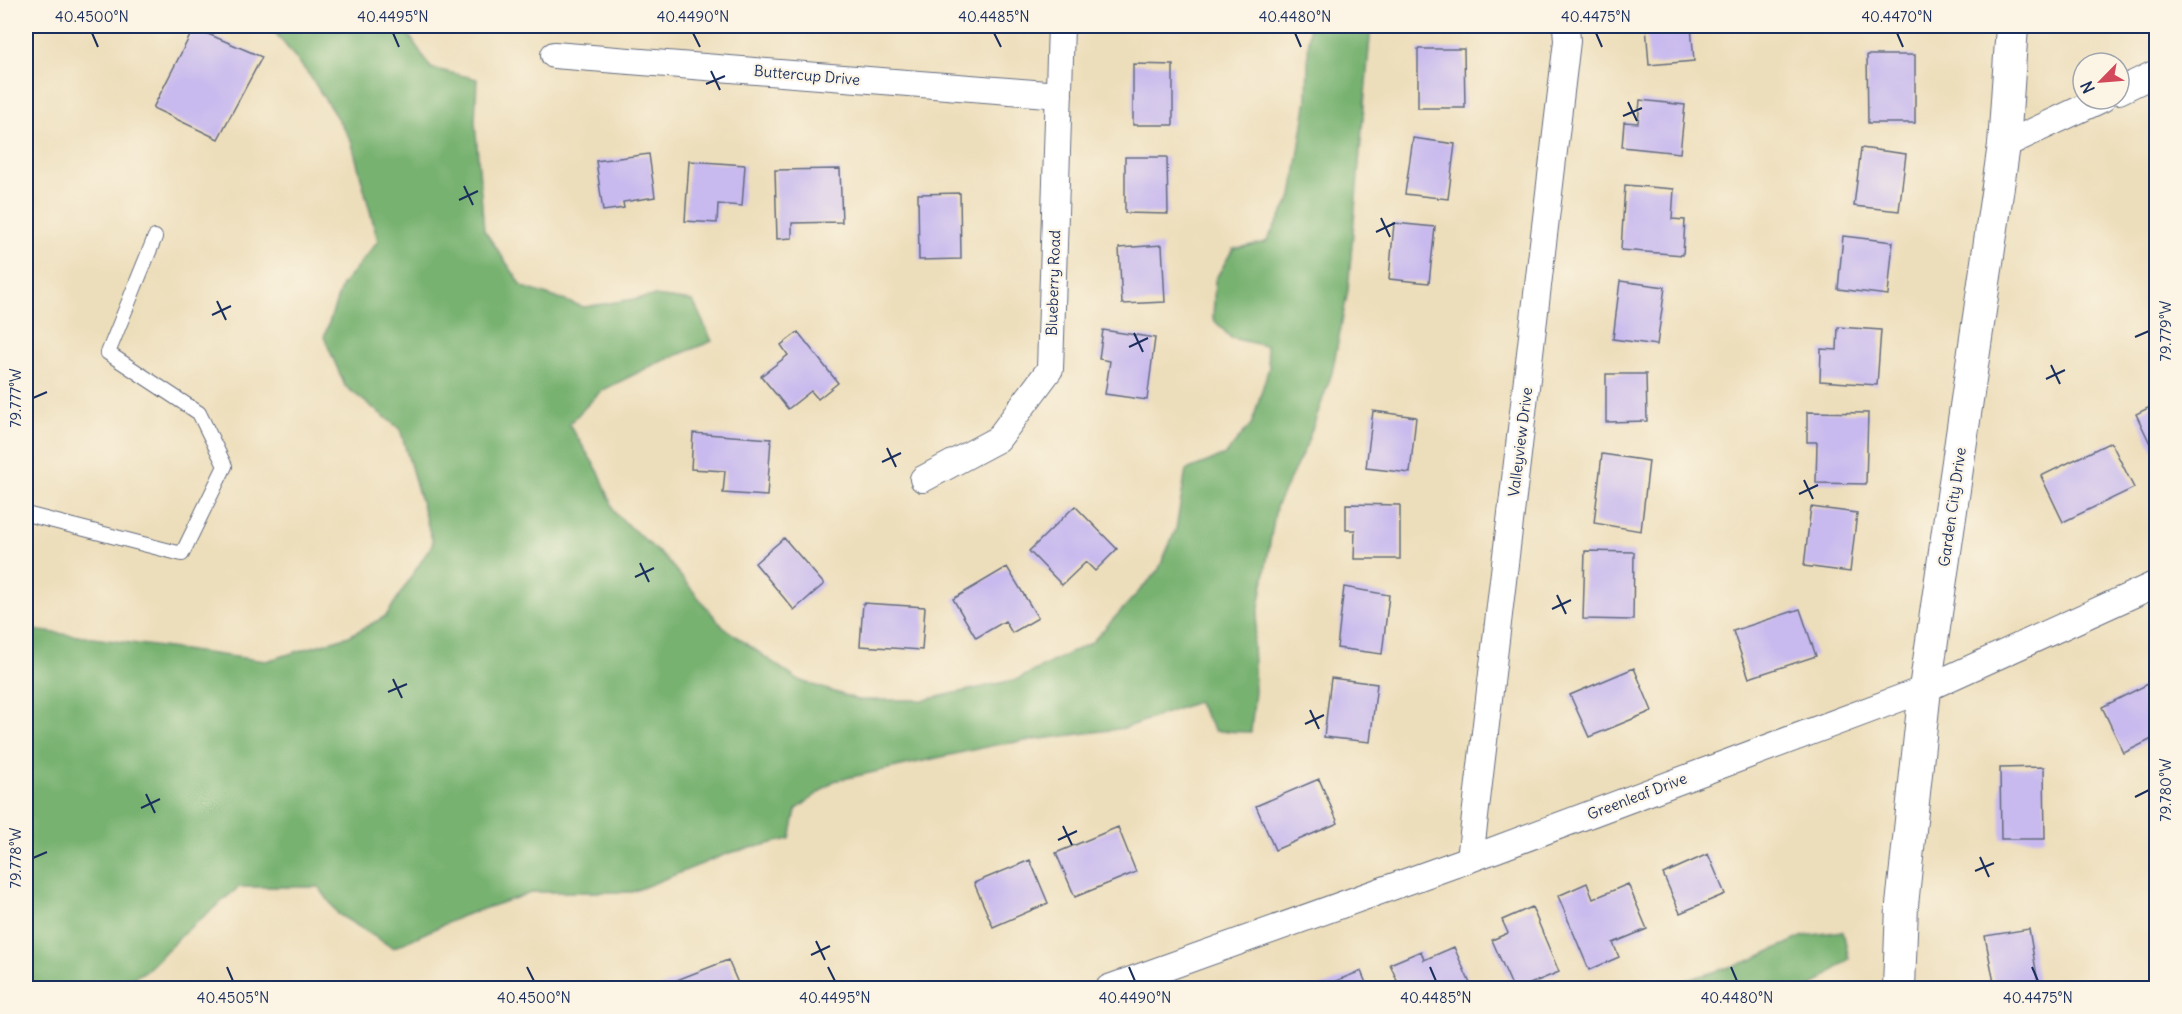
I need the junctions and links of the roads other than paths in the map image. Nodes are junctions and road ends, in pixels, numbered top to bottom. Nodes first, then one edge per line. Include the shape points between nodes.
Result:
1 (1061, 26) edge
2 (1566, 26) edge
3 (2012, 26) edge
4 (554, 55) dead end
5 (2157, 73) edge
6 (2131, 85) edge
7 (1059, 95) junction
8 (2076, 111) edge
9 (2004, 145) junction
10 (155, 237) dead end
11 (923, 479) dead end
12 (26, 514) edge
13 (2157, 584) edge
14 (1925, 688) junction
15 (1470, 859) junction
16 (1109, 988) edge
17 (1899, 988) edge

1 - 7 street, Blueberry Road
2 - 15 street, Valleyview Drive
3 - 9 street, Garden City Drive
4 - 7 street, Buttercup Drive
5 - 6 street
7 - 11 street, Blueberry Road via 1050,369 998,439
8 - 9 street
9 - 14 street, Garden City Drive
10 - 12 lane via 108,353 199,413 225,466 182,554
13 - 14 street, Greenleaf Drive
14 - 15 street, Greenleaf Drive
14 - 17 street, Garden City Drive via 1902,905
15 - 16 street, Greenleaf Drive

